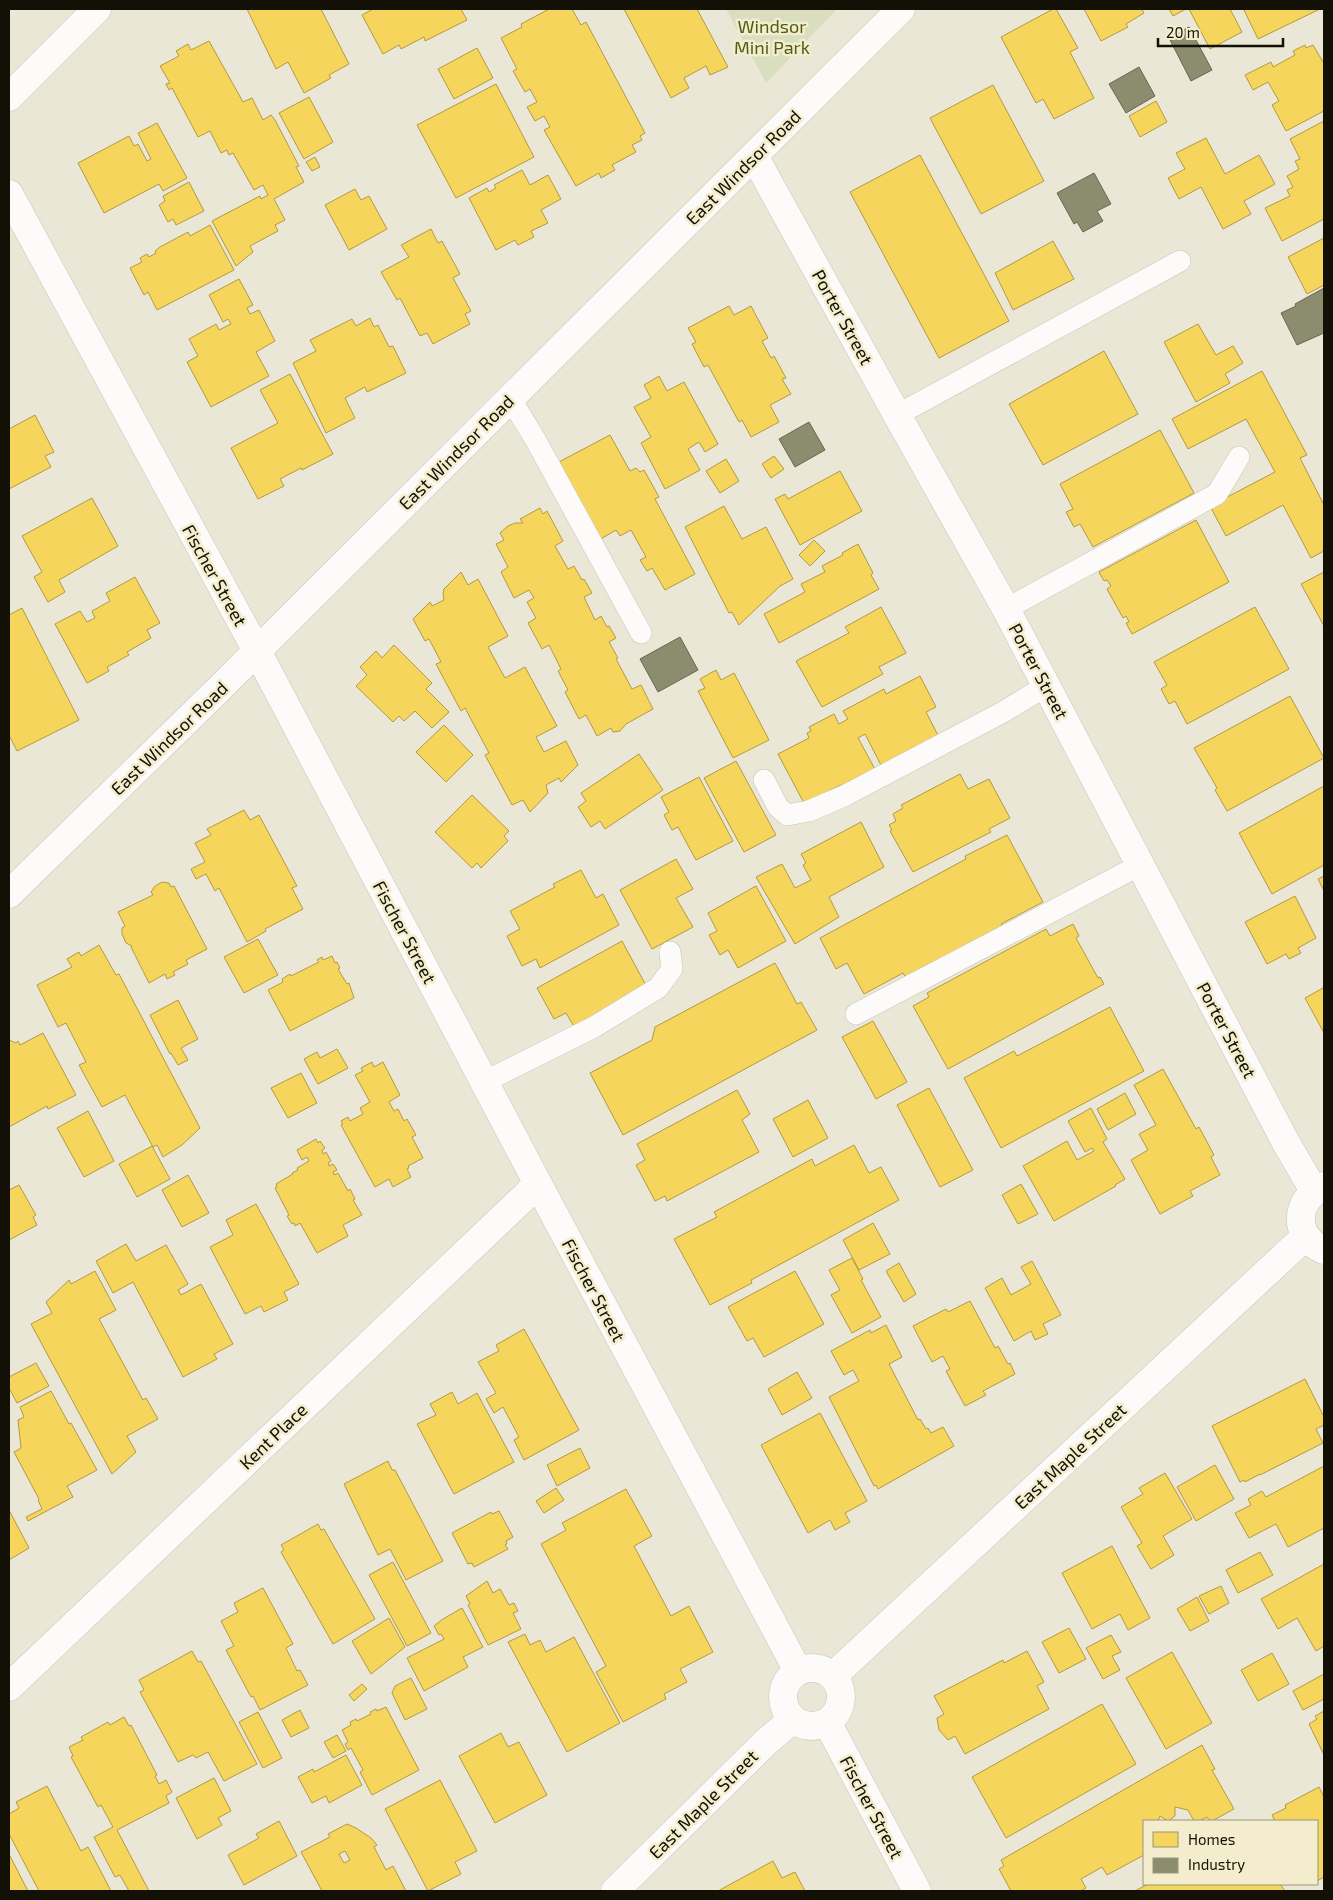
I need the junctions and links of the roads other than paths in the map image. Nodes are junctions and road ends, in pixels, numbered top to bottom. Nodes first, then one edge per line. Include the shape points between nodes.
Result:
1 (97, 9) edge
2 (901, 9) edge
3 (9, 97) edge
4 (754, 156) junction
5 (9, 194) edge
6 (1180, 261) dead end
7 (510, 398) junction
8 (897, 416) junction
9 (1239, 457) dead end
10 (1006, 609) junction
11 (641, 633) dead end
12 (256, 651) junction
13 (1046, 686) junction
14 (764, 780) dead end
15 (1140, 865) junction
16 (9, 894) edge
17 (670, 952) dead end
18 (856, 1014) dead end
19 (484, 1082) junction
20 (538, 1184) junction
21 (1319, 1189) edge
22 (1315, 1243) edge
23 (798, 1671) junction
24 (834, 1676) junction
25 (9, 1687) edge
26 (792, 1719) junction
27 (828, 1722) junction
28 (615, 1891) edge
29 (917, 1891) edge

1 - 3 street
2 - 4 street, East Windsor Road
4 - 7 street, East Windsor Road
4 - 8 street, Porter Street
5 - 12 street, Fischer Street
6 - 8 lane
7 - 11 lane
7 - 12 street, East Windsor Road
8 - 10 street, Porter Street
9 - 10 lane via 1217,494
10 - 13 street, Porter Street
12 - 16 street, East Windsor Road
12 - 19 street, Fischer Street
13 - 14 lane via 846,795 809,811 787,815 778,807
13 - 15 street, Porter Street
15 - 18 lane
15 - 21 street, Porter Street via 1285,1140
17 - 19 lane via 672,969 658,988 594,1027
19 - 20 street, Fischer Street
20 - 23 street, Fischer Street
20 - 25 street, Kent Place
21 - 22 street via 1307,1198 1300,1218 1302,1228
22 - 24 street, East Maple Street
23 - 24 street via 817,1668
23 - 26 street via 791,1677 783,1694 783,1703
24 - 27 street via 842,1700
26 - 27 street via 810,1726
26 - 28 street, East Maple Street
27 - 29 street, Fischer Street

